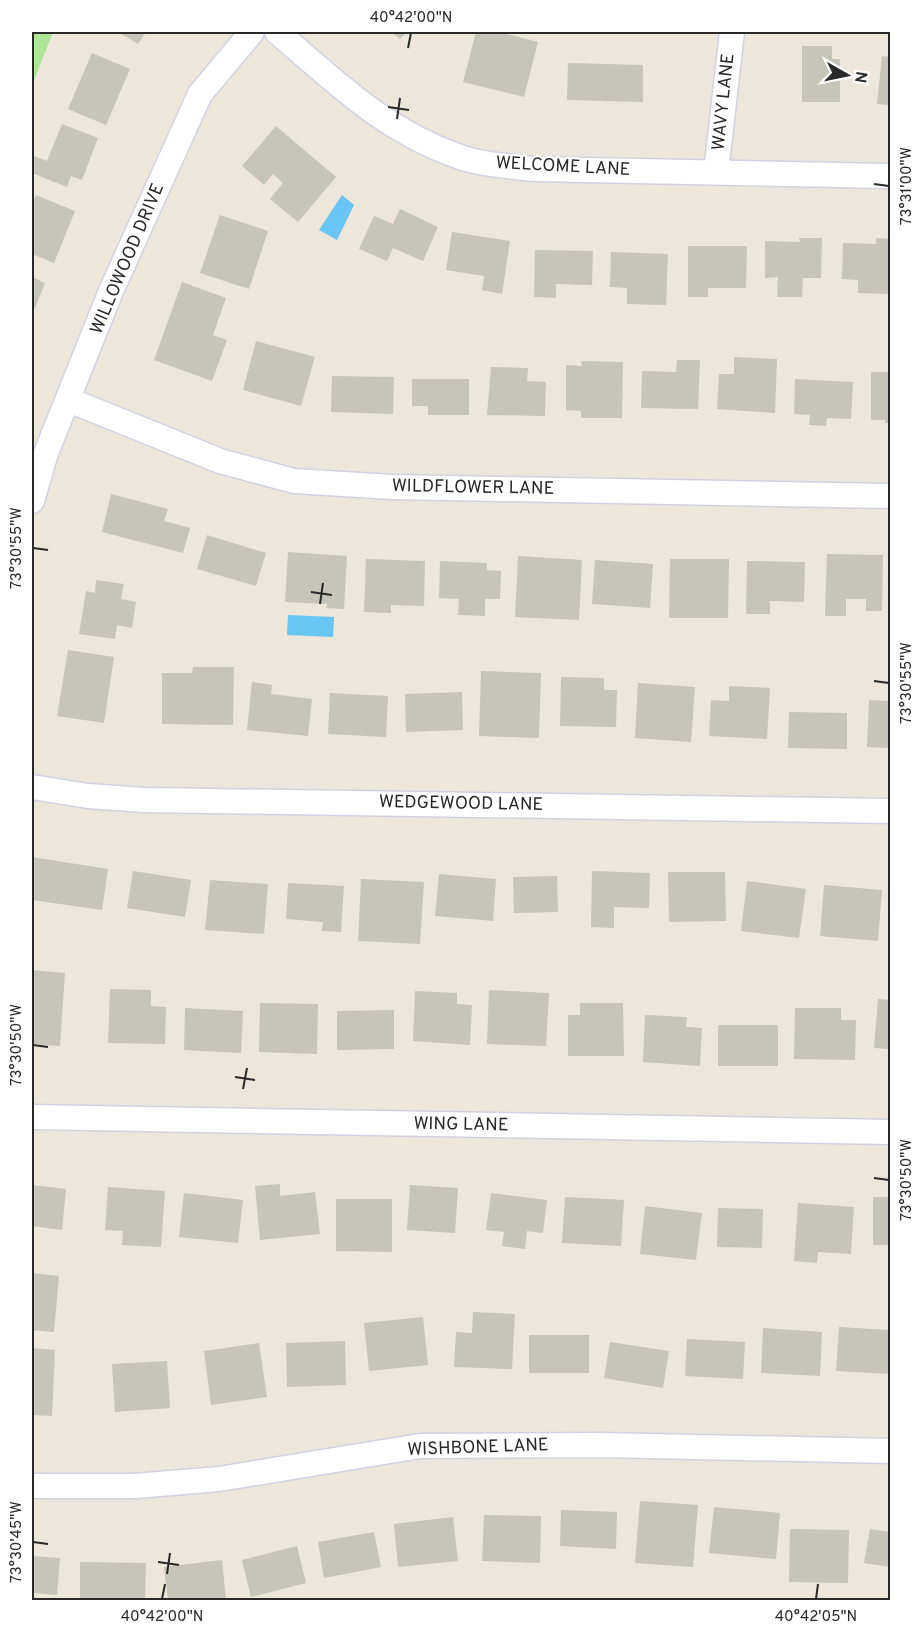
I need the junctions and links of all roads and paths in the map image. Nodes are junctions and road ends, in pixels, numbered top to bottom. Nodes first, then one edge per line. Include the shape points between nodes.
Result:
1 (252, 32) edge
2 (276, 32) edge
3 (732, 32) edge
4 (716, 172) junction
5 (891, 176) edge
6 (69, 400) junction
7 (891, 496) edge
8 (32, 501) edge
9 (32, 787) edge
10 (891, 811) edge
11 (32, 1116) edge
12 (891, 1132) edge
13 (891, 1451) edge
14 (32, 1486) edge

1 - 6 street, WILLOWOOD DRIVE via 200,94 111,291
2 - 4 street, WELCOME LANE via 377,117 411,137 459,157 534,169
3 - 4 street, WAVY LANE
4 - 5 street, WELCOME LANE
6 - 7 street, WILDFLOWER LANE via 220,461 294,481 404,487
6 - 8 street, WILLOWOOD DRIVE via 46,453
9 - 10 street, WEDGEWOOD LANE via 144,800
11 - 12 street, WING LANE
13 - 14 street, WISHBONE LANE via 420,1446 219,1479 135,1486

